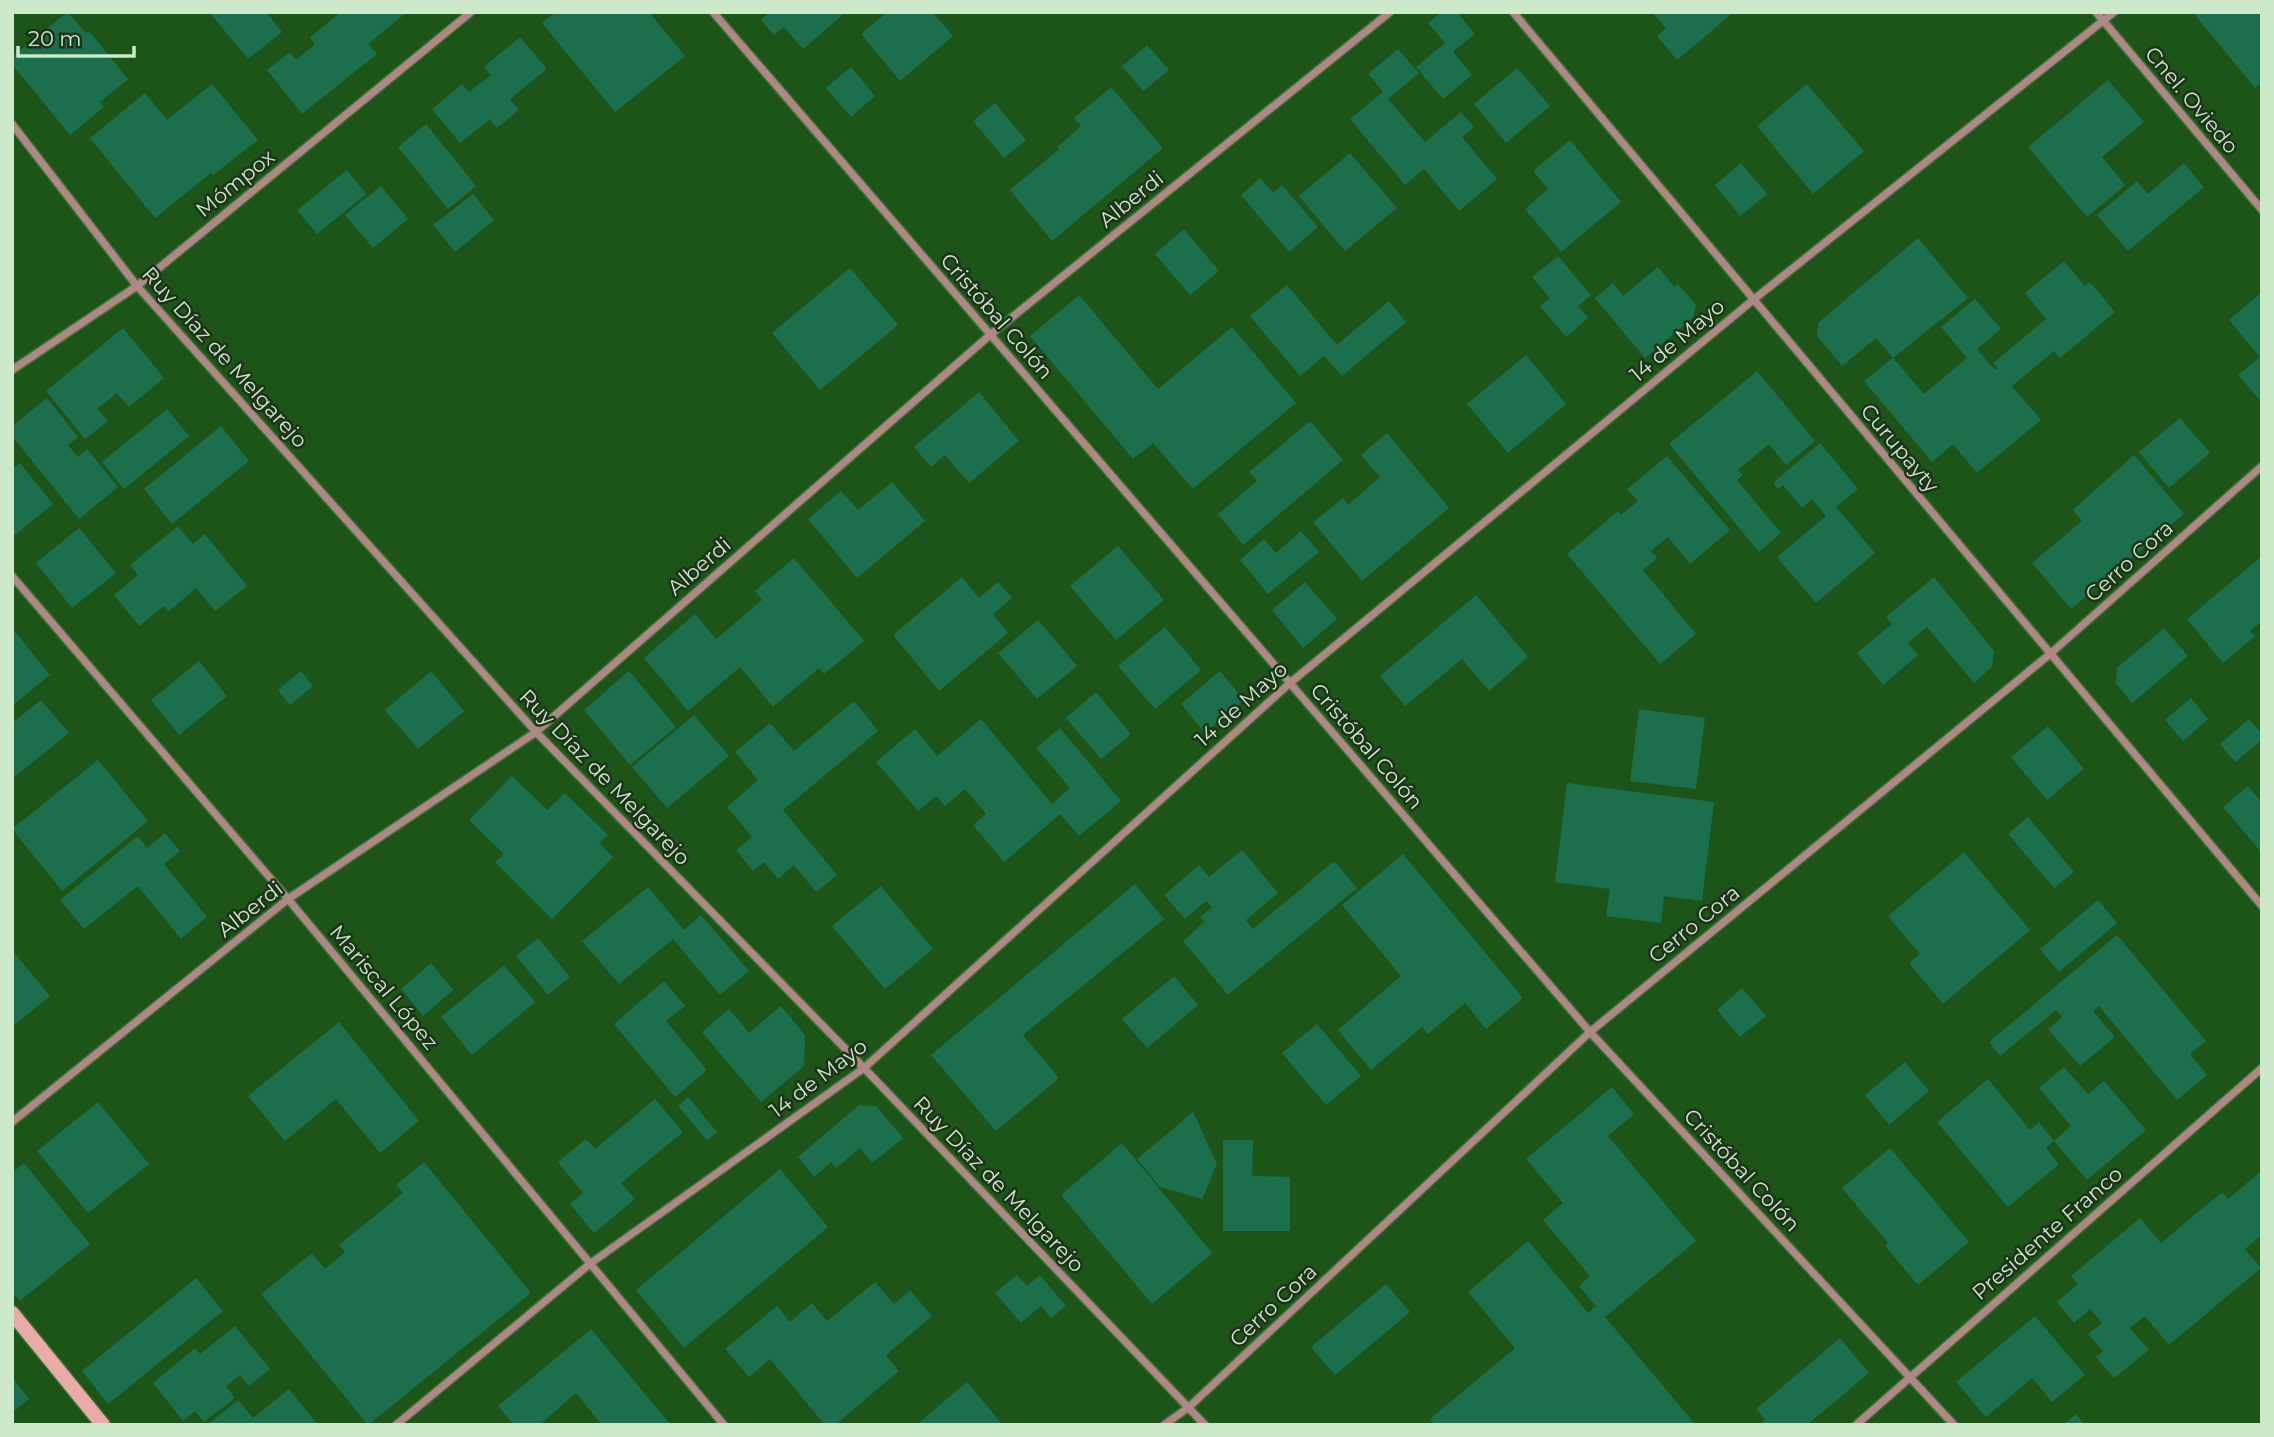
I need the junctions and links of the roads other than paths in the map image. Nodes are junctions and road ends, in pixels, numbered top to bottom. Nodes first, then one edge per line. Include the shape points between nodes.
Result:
1 (471, 12) edge
2 (713, 12) edge
3 (1390, 12) edge
4 (1513, 12) edge
5 (2096, 12) edge
6 (2114, 12) edge
7 (2103, 21) junction
8 (12, 124) edge
9 (2262, 210) edge
10 (137, 286) junction
11 (1753, 300) junction
12 (990, 335) junction
13 (12, 369) edge
14 (2262, 466) edge
15 (12, 576) edge
16 (2050, 654) junction
17 (1290, 683) junction
18 (536, 732) junction
19 (289, 900) junction
20 (2262, 906) edge
21 (1590, 1032) junction
22 (864, 1068) junction
23 (2262, 1068) edge
24 (12, 1122) edge
25 (590, 1263) junction
26 (12, 1313) edge
27 (1910, 1377) junction
28 (1189, 1407) junction
29 (103, 1425) edge
30 (396, 1425) edge
31 (724, 1425) edge
32 (1164, 1425) edge
33 (1205, 1425) edge
34 (1856, 1425) edge
35 (1954, 1425) edge

1 - 10 street, Mómpox
2 - 12 street, Cristóbal Colón
3 - 12 street, Alberdi
4 - 11 street, Curupayty
5 - 7 street, Cnel. Oviedo
6 - 7 street, 14 de Mayo
7 - 9 street, Cnel. Oviedo
7 - 11 street, 14 de Mayo
8 - 10 street, Ruy Díaz de Melgarejo
10 - 13 street, Mómpox
10 - 18 street, Ruy Díaz de Melgarejo
11 - 16 street, Curupayty
11 - 17 street, 14 de Mayo
12 - 17 street, Cristóbal Colón
12 - 18 street, Alberdi
14 - 16 street, Cerro Cora
15 - 19 street, Mariscal López
16 - 20 street, Curupayty
16 - 21 street, Cerro Cora
17 - 21 street, Cristóbal Colón
17 - 22 street, 14 de Mayo
18 - 19 street, Alberdi
18 - 22 street, Ruy Díaz de Melgarejo
19 - 24 street, Alberdi
19 - 25 street, Mariscal López
21 - 27 street, Cristóbal Colón
21 - 28 street, Cerro Cora
22 - 25 street, 14 de Mayo
22 - 28 street, Ruy Díaz de Melgarejo
23 - 27 street, Presidente Franco
25 - 30 street, 14 de Mayo
25 - 31 street, Mariscal López
26 - 29 main road
27 - 34 street, Presidente Franco
27 - 35 street, Cristóbal Colón
28 - 32 street, Cerro Cora
28 - 33 street, Ruy Díaz de Melgarejo

